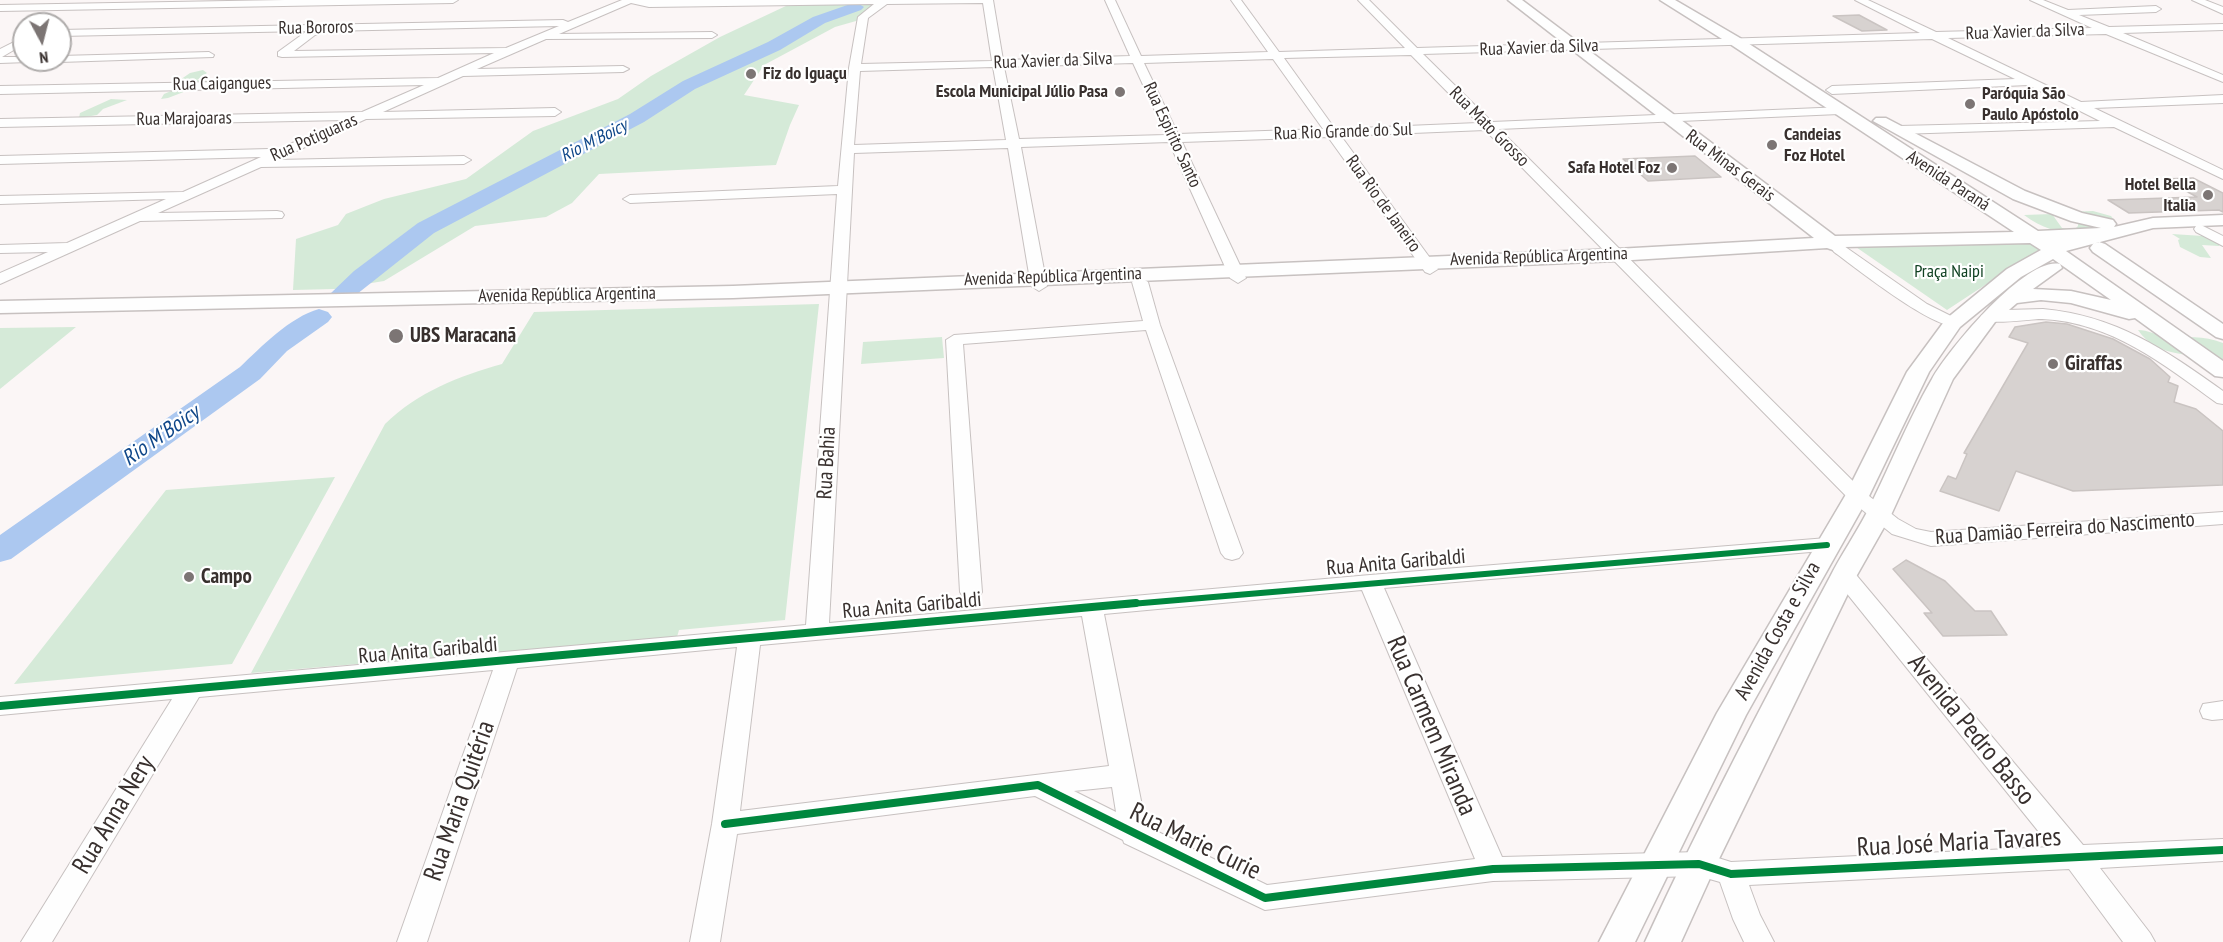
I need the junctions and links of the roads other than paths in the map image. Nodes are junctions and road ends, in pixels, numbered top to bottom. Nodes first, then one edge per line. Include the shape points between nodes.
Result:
1 (90, 0) edge
2 (453, 0) edge
3 (630, 0) edge
4 (987, 0) edge
5 (1110, 0) edge
6 (1236, 0) edge
7 (1363, 0) edge
8 (1514, 0) edge
9 (1666, 0) edge
10 (1686, 0) edge
11 (1860, 0) edge
12 (2035, 0) edge
13 (2197, 0) edge
14 (314, 1) edge
15 (400, 1) edge
16 (850, 1) edge
17 (884, 2) junction
18 (78, 7) junction
19 (0, 8) edge
20 (2156, 9) dead end
21 (2223, 11) edge
22 (70, 12) edge
23 (2064, 12) junction
24 (572, 23) junction
25 (2223, 27) edge
26 (325, 28) junction
27 (2104, 30) junction
28 (72, 33) edge
29 (1932, 34) junction
30 (712, 35) dead end
31 (542, 37) junction
32 (1754, 40) junction
33 (1736, 41) junction
34 (1574, 47) junction
35 (511, 50) junction
36 (1413, 52) junction
37 (1277, 55) junction
38 (72, 59) edge
39 (1137, 59) junction
40 (996, 63) junction
41 (855, 68) junction
42 (623, 69) dead end
43 (459, 74) junction
44 (2223, 79) edge
45 (444, 80) junction
46 (2030, 82) junction
47 (162, 86) junction
48 (0, 90) edge
49 (1832, 90) junction
50 (2223, 99) edge
51 (2077, 105) junction
52 (1839, 110) junction
53 (555, 112) dead end
54 (368, 115) junction
55 (1667, 118) junction
56 (1877, 119) junction
57 (0, 123) edge
58 (2117, 124) junction
59 (1488, 125) junction
60 (1899, 130) junction
61 (1331, 133) junction
62 (1171, 137) junction
63 (1014, 143) junction
64 (847, 149) junction
65 (281, 153) junction
66 (0, 160) edge
67 (464, 160) dead end
68 (256, 164) junction
69 (2223, 175) edge
70 (844, 190) junction
71 (1965, 191) junction
72 (187, 195) junction
73 (630, 199) dead end
74 (0, 200) edge
75 (277, 215) dead end
76 (135, 218) junction
77 (2223, 220) edge
78 (2130, 227) junction
79 (2223, 228) edge
80 (2201, 229) junction
81 (2034, 237) junction
82 (2223, 242) edge
83 (1835, 245) junction
84 (72, 247) junction
85 (2075, 247) junction
86 (0, 249) edge
87 (1619, 258) junction
88 (2009, 264) junction
89 (1428, 266) junction
90 (1237, 274) junction
91 (0, 279) edge
92 (1039, 282) junction
93 (1140, 282) junction
94 (837, 290) junction
95 (0, 307) edge
96 (0, 315) edge
97 (1988, 318) junction
98 (1953, 323) junction
99 (1152, 325) junction
100 (2159, 325) junction
101 (2223, 333) edge
102 (2223, 351) edge
103 (2223, 371) edge
104 (2223, 399) edge
105 (1857, 496) junction
106 (1878, 515) junction
107 (2223, 518) edge
108 (1827, 545) junction
109 (1232, 553) dead end
110 (1844, 575) junction
111 (1370, 582) junction
112 (971, 592) dead end
113 (1092, 607) junction
114 (818, 631) junction
115 (750, 638) junction
116 (508, 660) junction
117 (191, 689) junction
118 (0, 706) edge
119 (1123, 775) junction
120 (1038, 785) junction
121 (725, 824) junction
122 (1134, 835) junction
123 (2223, 850) edge
124 (2075, 856) junction
125 (1658, 864) junction
126 (1699, 864) junction
127 (1493, 869) junction
128 (1731, 874) junction
129 (36, 942) edge
130 (412, 942) edge
131 (705, 942) edge
132 (1617, 942) edge
133 (1663, 942) edge
134 (1759, 942) edge
135 (2140, 942) edge

1 - 18 street
2 - 15 street
3 - 16 street via 649,4
3 - 24 street, Rua Potiguaras
4 - 17 street
4 - 40 street
5 - 39 street, Rua Espírito Santo
6 - 37 street, Rua Rio de Janeiro
7 - 36 street, Rua Mato Grosso
8 - 34 main road, Rua Minas Gerais
9 - 33 main road, Avenida Paraná
10 - 32 main road, Avenida Paraná
11 - 29 street
12 - 23 street
13 - 21 street
14 - 15 street
14 - 18 street
16 - 17 street
17 - 41 street, Rua Bahia via 863,17
18 - 19 street
18 - 22 street
20 - 23 street
23 - 27 street
24 - 26 street, Rua Bororos
24 - 31 street, Rua Potiguaras
25 - 27 street, Rua Xavier da Silva
26 - 28 street, Rua Bororos
26 - 35 street via 282,54
27 - 29 street, Rua Xavier da Silva
27 - 44 street
29 - 32 street, Rua Xavier da Silva
29 - 46 street
30 - 31 street
31 - 35 street, Rua Potiguaras
32 - 33 street, Rua Xavier da Silva
32 - 49 main road, Avenida Paraná
33 - 34 street, Rua Xavier da Silva
33 - 52 main road, Avenida Paraná
34 - 36 street, Rua Xavier da Silva
34 - 55 main road, Rua Minas Gerais
35 - 43 street, Rua Potiguaras
36 - 37 street, Rua Xavier da Silva
36 - 59 street, Rua Mato Grosso
37 - 39 street, Rua Xavier da Silva
37 - 61 street, Rua Rio de Janeiro
38 - 47 street via 209,56
39 - 40 street, Rua Xavier da Silva
39 - 62 street, Rua Espírito Santo
40 - 41 street, Rua Xavier da Silva
40 - 63 street
41 - 64 street, Rua Bahia
42 - 43 street
43 - 45 street, Rua Potiguaras
45 - 47 street, Rua Caigangues
45 - 54 street, Rua Potiguaras
46 - 49 street
46 - 51 street
47 - 48 street, Rua Caigangues
49 - 56 main road, Avenida Paraná
50 - 51 street
51 - 58 street
52 - 55 street, Rua Rio Grande do Sul
52 - 71 main road, Avenida Paraná
53 - 54 street, Rua Marajoaras
54 - 57 street, Rua Marajoaras
54 - 65 street, Rua Potiguaras
55 - 59 street, Rua Rio Grande do Sul
55 - 83 main road, Rua Minas Gerais
56 - 60 main road
56 - 85 main road, Avenida Paraná
58 - 60 street
58 - 69 street
59 - 61 street, Rua Rio Grande do Sul
59 - 87 street, Rua Mato Grosso
60 - 78 main road via 2041,206 2076,218
61 - 62 street, Rua Rio Grande do Sul
61 - 89 street, Rua Rio de Janeiro
62 - 63 street, Rua Rio Grande do Sul
62 - 90 street, Rua Espírito Santo
63 - 64 street, Rua Rio Grande do Sul
63 - 92 street
64 - 70 street, Rua Bahia
65 - 66 street
65 - 68 street, Rua Potiguaras
67 - 68 street
68 - 72 street, Rua Potiguaras
70 - 73 street
70 - 94 street, Rua Bahia
71 - 81 main road, Avenida Paraná
71 - 88 main road via 1987,216
72 - 74 street
72 - 76 street, Rua Potiguaras
75 - 76 street
76 - 84 street, Rua Potiguaras
77 - 78 main road, Avenida República Argentina
78 - 85 main road, Avenida República Argentina
79 - 80 main road, Avenida República Argentina
80 - 82 street
80 - 85 main road, Avenida República Argentina
81 - 85 main road, Avenida República Argentina
81 - 88 main road, Avenida República Argentina
83 - 87 main road, Avenida República Argentina
83 - 88 main road, Avenida República Argentina
83 - 98 street, Rua Minas Gerais via 1921,307
84 - 86 street
84 - 91 street, Rua Potiguaras
85 - 88 main road, Avenida Costa e Silva via 2044,273
85 - 100 main road, Avenida Paraná
85 - 101 main road
85 - 102 main road, Avenida Paraná
87 - 89 main road, Avenida República Argentina
87 - 105 street, Rua Mato Grosso
88 - 97 main road, Avenida Costa e Silva
88 - 98 main road, Avenida Costa e Silva
88 - 100 main road via 2036,294 2076,297
89 - 90 main road, Avenida República Argentina
90 - 92 main road, Avenida República Argentina
90 - 93 main road, Avenida República Argentina
92 - 93 main road, Avenida República Argentina
92 - 94 main road, Avenida República Argentina
93 - 99 street
94 - 95 main road, Avenida República Argentina
94 - 96 main road, Avenida República Argentina via 659,302
94 - 114 street, Rua Bahia
97 - 104 street via 2030,313 2092,323 2130,337
97 - 106 main road, Avenida Costa e Silva via 1943,378
98 - 105 main road, Avenida Costa e Silva via 1918,372
99 - 109 street
99 - 112 street via 954,340
100 - 103 main road, Avenida Paraná
105 - 106 street, Rua Damião Ferreira do Nascimento
105 - 108 main road, Avenida Costa e Silva
106 - 107 street, Rua Damião Ferreira do Nascimento via 1914,538 1931,539
106 - 110 main road, Avenida Costa e Silva
108 - 111 street, Rua Anita Garibaldi
108 - 125 main road, Avenida Costa e Silva via 1732,713
110 - 124 street, Avenida Pedro Basso
110 - 126 main road, Avenida Costa e Silva
111 - 113 street, Rua Anita Garibaldi
111 - 127 street, Rua Carmem Miranda
113 - 114 street, Rua Anita Garibaldi
113 - 119 street
114 - 115 street, Rua Anita Garibaldi
115 - 116 street, Rua Anita Garibaldi
115 - 121 street
116 - 117 street, Rua Anita Garibaldi
116 - 130 street, Rua Maria Quitéria
117 - 118 street, Rua Anita Garibaldi
117 - 129 street, Rua Anna Nery
119 - 120 street, Rua Marie Curie
119 - 122 street
120 - 121 street, Rua Marie Curie
120 - 122 street, Rua Marie Curie
121 - 131 street
122 - 127 street, Rua Marie Curie via 1265,898
123 - 124 street, Rua José Maria Tavares
124 - 128 street, Rua José Maria Tavares
124 - 135 street, Avenida Pedro Basso
125 - 126 street, Rua Marie Curie
125 - 127 street, Rua Marie Curie
125 - 132 main road, Avenida Costa e Silva
126 - 128 street, Rua José Maria Tavares
126 - 133 main road, Avenida Costa e Silva
128 - 134 street

